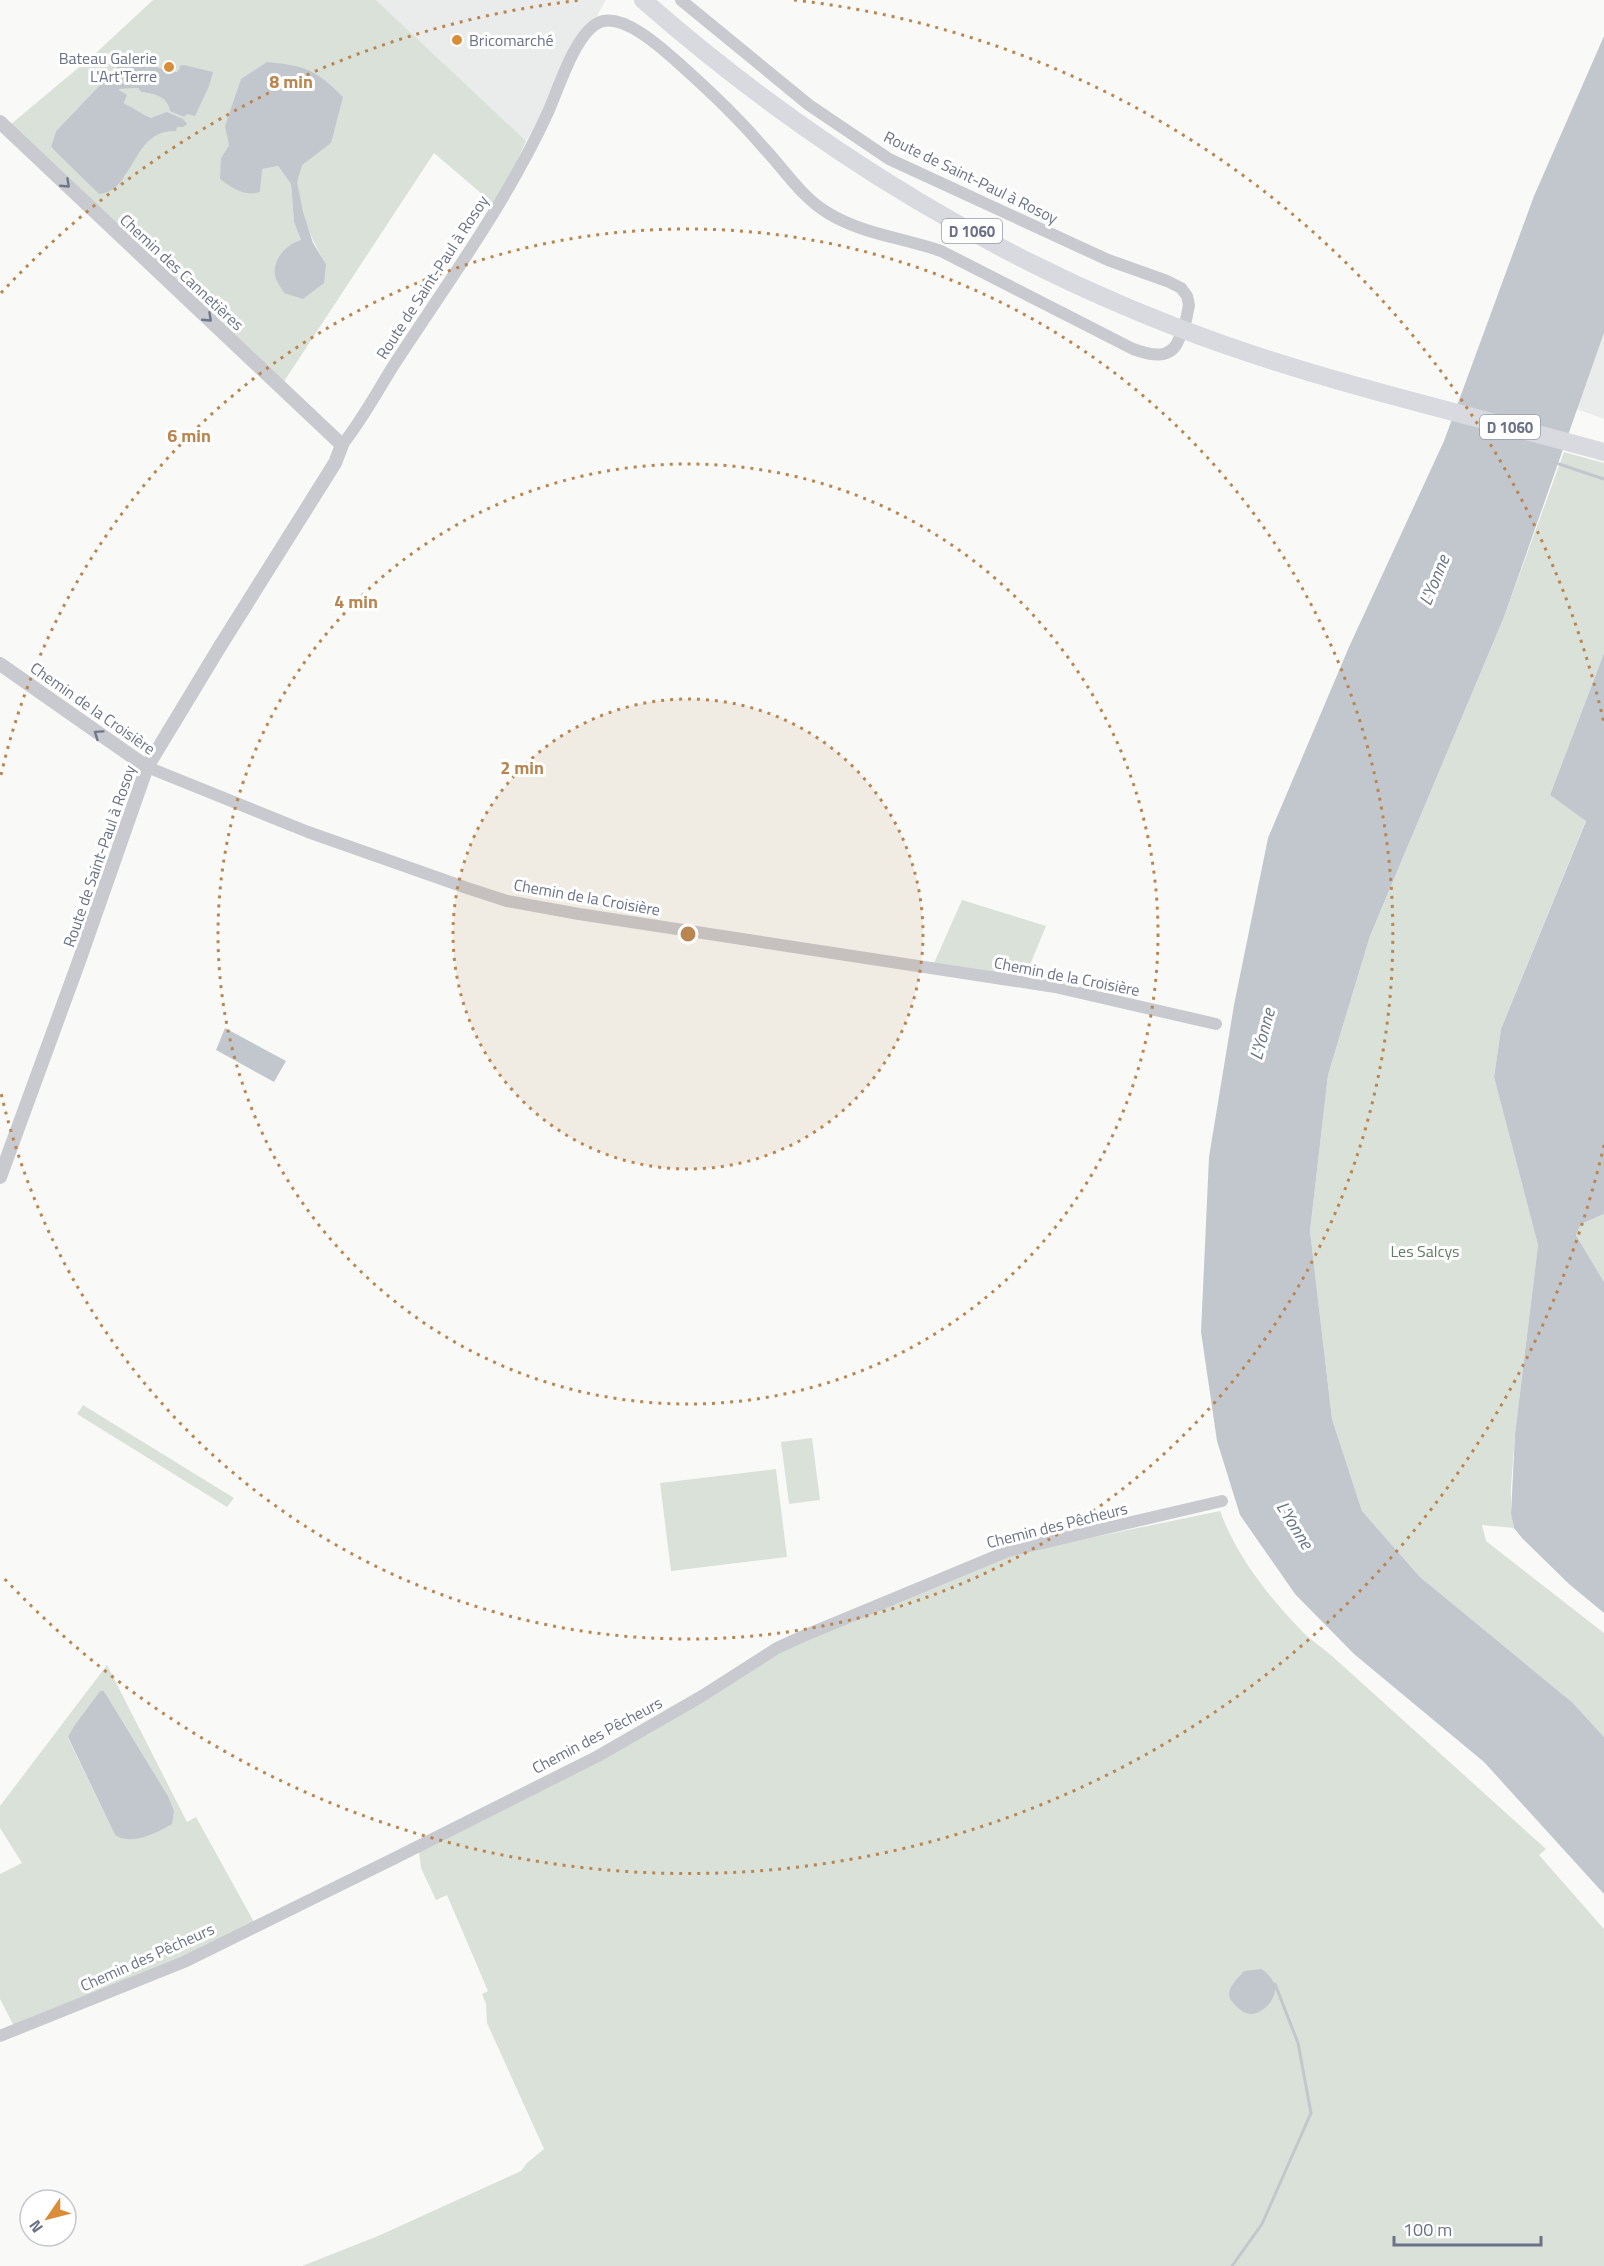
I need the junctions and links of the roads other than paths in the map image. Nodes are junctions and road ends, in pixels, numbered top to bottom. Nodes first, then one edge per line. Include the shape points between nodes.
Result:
1 (643, 0) edge
2 (681, 0) edge
3 (0, 122) edge
4 (1186, 320) dead end
5 (1179, 339) dead end
6 (342, 445) junction
7 (1598, 451) edge
8 (0, 664) edge
9 (147, 767) junction
10 (1216, 1024) dead end
11 (0, 1177) edge
12 (1222, 1501) dead end
13 (0, 2036) edge

1 - 7 main road, D 1060 via 756,93 849,158 1043,269 1222,344 1302,370
2 - 4 street, Route de Saint-Paul à Rosoy via 809,105 889,159 1108,260 1181,288 1189,305
3 -> 6 street, Chemin des Cannetières
5 - 6 street, Route de Saint-Paul à Rosoy via 1162,356 1133,349 941,250 847,224 808,197 703,85 658,45 627,25 600,22 578,45 495,213
6 - 9 street, Route de Saint-Paul à Rosoy via 335,463
9 -> 8 street, Chemin de la Croisière
9 - 10 street, Chemin de la Croisière via 308,831 507,901 1055,987
9 - 11 street, Route de Saint-Paul à Rosoy
12 - 13 street, Chemin des Pêcheurs via 1008,1551 801,1637 598,1756 393,1859 184,1962

